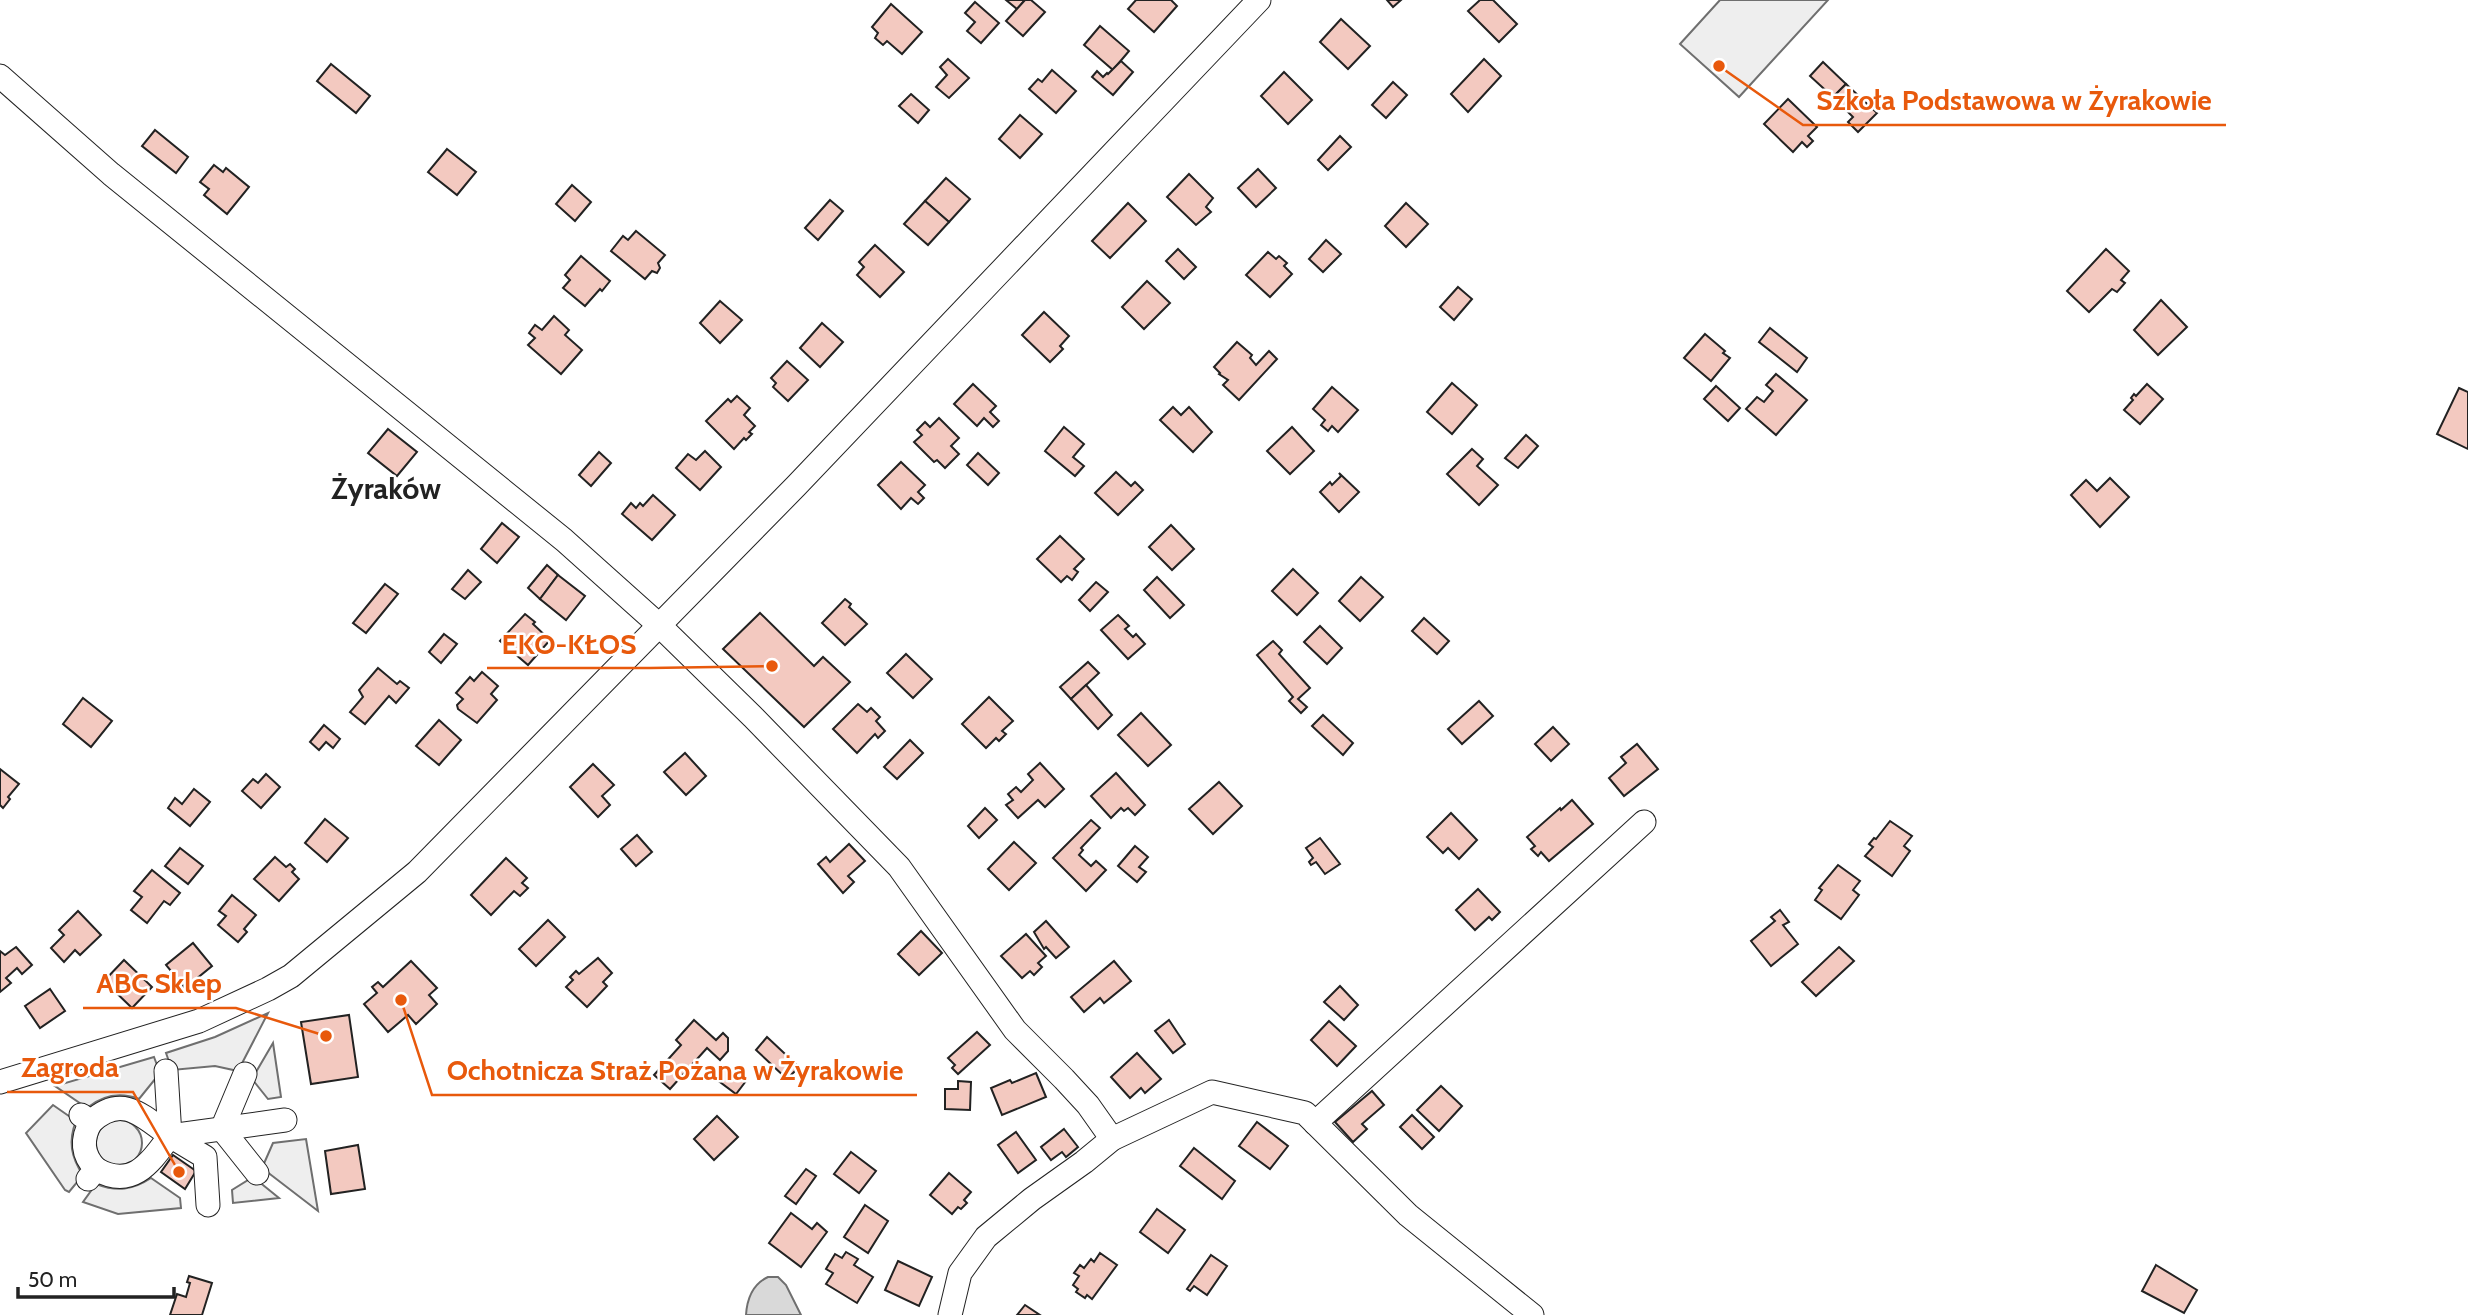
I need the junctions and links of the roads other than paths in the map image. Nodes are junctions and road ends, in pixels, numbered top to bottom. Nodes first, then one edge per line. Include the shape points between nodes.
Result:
1 (1259, 0) edge
2 (0, 76) edge
3 (660, 626) junction
4 (1644, 821) dead end
5 (166, 1071) dead end
6 (245, 1074) dead end
7 (0, 1082) edge
8 (285, 1120) dead end
9 (1315, 1123) junction
10 (222, 1129) junction
11 (170, 1136) junction
12 (1112, 1139) junction
13 (257, 1173) dead end
14 (208, 1205) dead end
15 (950, 1315) edge
16 (1532, 1315) edge

1 - 3 street
2 - 3 street via 111,174 564,540
3 - 7 street via 417,872 291,976 199,1021
3 - 12 street via 899,867 1015,1030 1088,1105
4 - 9 street
5 - 11 street
6 - 10 street
8 - 10 street
9 - 12 street via 1305,1113 1212,1092
9 - 16 street via 1408,1215
10 - 11 street
10 - 13 street
11 - 11 street via 127,1108 109,1109 86,1118 83,1141 92,1174 129,1176 152,1160
11 - 14 street via 205,1157
12 - 15 street via 986,1237 960,1273

